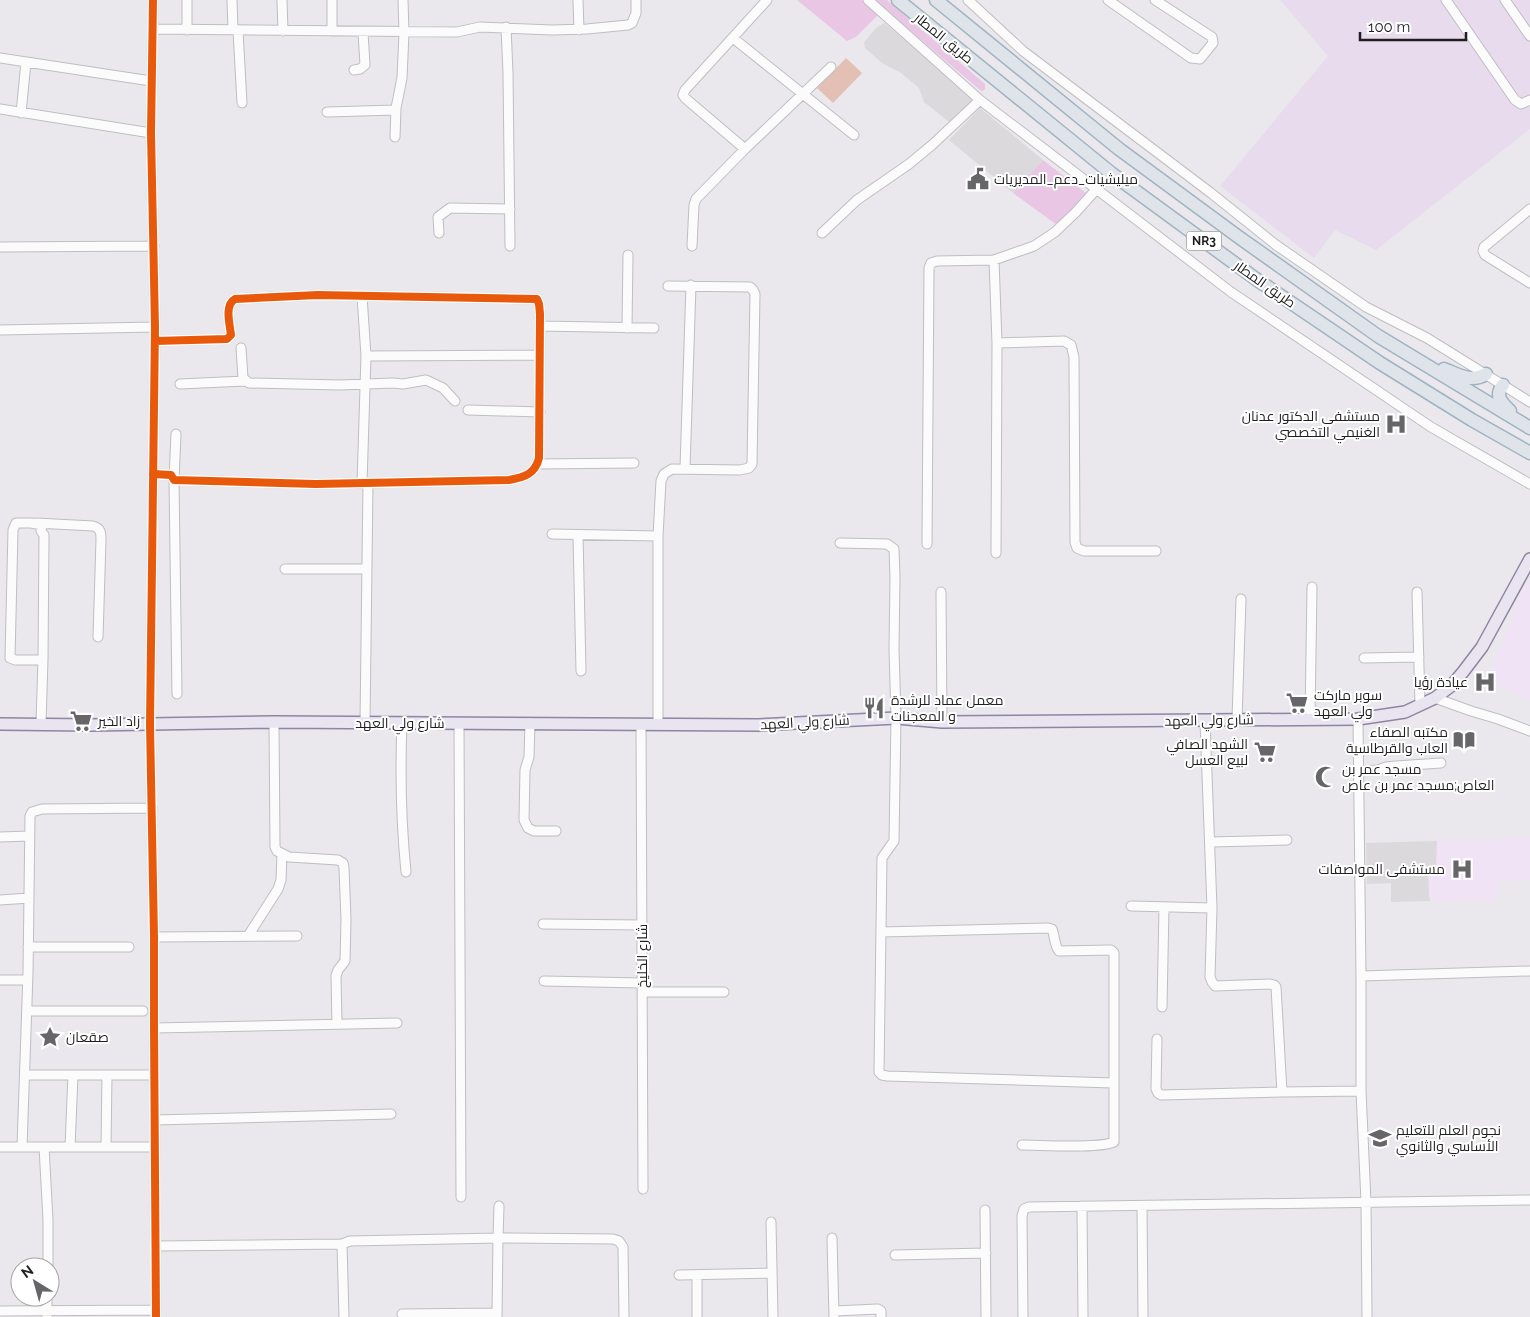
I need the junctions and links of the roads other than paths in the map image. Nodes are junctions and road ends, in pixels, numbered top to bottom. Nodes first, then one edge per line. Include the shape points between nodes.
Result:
1 (153, 0) edge
2 (186, 0) edge
3 (232, 0) edge
4 (282, 0) edge
5 (332, 0) edge
6 (403, 0) edge
7 (578, 0) edge
8 (636, 0) edge
9 (767, 0) edge
10 (868, 0) edge
11 (898, 0) edge
12 (936, 0) edge
13 (968, 0) edge
14 (1108, 0) edge
15 (1155, 0) edge
16 (1446, 0) edge
17 (1505, 0) edge
18 (506, 28) junction
19 (153, 29) junction
20 (187, 30) junction
21 (235, 30) junction
22 (578, 30) junction
23 (284, 31) junction
24 (332, 31) junction
25 (363, 32) junction
26 (404, 33) junction
27 (1530, 36) edge
28 (733, 38) junction
29 (0, 58) edge
30 (26, 62) junction
31 (831, 67) dead end
32 (354, 70) dead end
33 (152, 80) junction
34 (802, 94) junction
35 (980, 100) junction
36 (1530, 100) edge
37 (242, 104) dead end
38 (0, 110) edge
39 (396, 110) junction
40 (327, 112) dead end
41 (21, 113) junction
42 (151, 133) junction
43 (854, 135) dead end
44 (395, 137) dead end
45 (745, 149) junction
46 (1111, 173) junction
47 (1096, 190) junction
48 (510, 209) junction
49 (1530, 209) edge
50 (439, 233) dead end
51 (822, 233) dead end
52 (154, 246) junction
53 (510, 246) dead end
54 (692, 246) dead end
55 (0, 247) edge
56 (628, 255) dead end
57 (994, 260) junction
58 (1530, 283) edge
59 (668, 286) dead end
60 (691, 286) junction
61 (362, 296) junction
62 (540, 326) junction
63 (156, 327) junction
64 (627, 328) junction
65 (654, 328) dead end
66 (0, 330) edge
67 (155, 341) junction
68 (997, 343) junction
69 (240, 348) dead end
70 (1398, 348) junction
71 (540, 355) junction
72 (366, 356) junction
73 (1486, 374) junction
74 (245, 381) junction
75 (180, 384) dead end
76 (365, 384) junction
77 (1503, 385) junction
78 (454, 401) dead end
79 (1530, 402) edge
80 (468, 410) dead end
81 (540, 412) junction
82 (1530, 428) edge
83 (176, 434) dead end
84 (1530, 453) edge
85 (634, 463) dead end
86 (538, 464) junction
87 (686, 468) junction
88 (153, 474) junction
89 (174, 480) junction
90 (365, 483) junction
91 (1530, 484) edge
92 (31, 523) junction
93 (552, 534) dead end
94 (578, 535) junction
95 (658, 536) junction
96 (840, 543) dead end
97 (927, 544) dead end
98 (1156, 551) dead end
99 (996, 553) dead end
100 (1530, 559) edge
101 (285, 569) dead end
102 (367, 569) junction
103 (1312, 587) dead end
104 (941, 592) dead end
105 (1418, 592) dead end
106 (1241, 599) dead end
107 (98, 637) dead end
108 (1419, 656) junction
109 (1364, 658) dead end
110 (43, 660) junction
111 (581, 671) dead end
112 (177, 694) dead end
113 (1435, 698) junction
114 (1420, 705) junction
115 (896, 718) junction
116 (1237, 719) junction
117 (1310, 719) junction
118 (1358, 719) junction
119 (1205, 721) junction
120 (274, 722) junction
121 (942, 722) junction
122 (365, 723) junction
123 (402, 723) junction
124 (459, 723) junction
125 (530, 723) junction
126 (0, 724) edge
127 (40, 724) junction
128 (150, 724) junction
129 (641, 724) junction
130 (658, 724) junction
131 (1530, 731) edge
132 (1441, 763) dead end
133 (1359, 771) junction
134 (152, 808) junction
135 (556, 831) dead end
136 (29, 836) junction
137 (0, 837) edge
138 (1287, 840) dead end
139 (1210, 842) junction
140 (282, 854) junction
141 (406, 872) dead end
142 (29, 898) junction
143 (0, 900) edge
144 (1131, 906) dead end
145 (1164, 907) junction
146 (1212, 908) junction
147 (543, 924) dead end
148 (642, 925) junction
149 (881, 932) junction
150 (248, 936) junction
151 (298, 936) dead end
152 (154, 937) junction
153 (28, 947) junction
154 (129, 947) dead end
155 (1530, 971) edge
156 (1362, 976) junction
157 (0, 980) edge
158 (27, 980) junction
159 (544, 981) dead end
160 (642, 987) junction
161 (724, 992) dead end
162 (1162, 1007) dead end
163 (144, 1010) dead end
164 (26, 1011) junction
165 (396, 1023) dead end
166 (337, 1024) junction
167 (154, 1028) junction
168 (1157, 1038) dead end
169 (25, 1075) junction
170 (73, 1075) junction
171 (107, 1075) junction
172 (154, 1075) junction
173 (1113, 1083) junction
174 (1361, 1091) junction
175 (1282, 1092) junction
176 (391, 1114) dead end
177 (155, 1120) junction
178 (1022, 1145) dead end
179 (22, 1147) junction
180 (44, 1147) junction
181 (70, 1147) junction
182 (106, 1147) junction
183 (155, 1147) junction
184 (0, 1148) edge
185 (643, 1189) dead end
186 (461, 1197) dead end
187 (1530, 1200) edge
188 (1366, 1202) junction
189 (499, 1206) dead end
190 (1082, 1206) junction
191 (1142, 1206) junction
192 (985, 1210) dead end
193 (771, 1222) dead end
194 (498, 1238) junction
195 (832, 1238) dead end
196 (342, 1244) junction
197 (156, 1246) junction
198 (986, 1253) junction
199 (895, 1255) dead end
200 (48, 1257) edge
201 (772, 1273) junction
202 (678, 1275) dead end
203 (697, 1275) junction
204 (0, 1311) edge
205 (47, 1314) edge
206 (156, 1314) edge
207 (402, 1314) dead end
208 (834, 1314) edge
209 (497, 1315) edge
210 (344, 1317) edge
211 (624, 1317) edge
212 (697, 1317) edge
213 (773, 1317) edge
214 (881, 1317) edge
215 (986, 1317) edge
216 (1023, 1317) edge
217 (1083, 1317) edge
218 (1143, 1317) edge
219 (1368, 1317) edge

1 - 19 street
2 - 20 street
3 - 21 street
4 - 23 street
5 - 24 street
6 - 26 street
7 - 22 street
8 - 22 street via 632,23
9 - 28 street
10 - 35 street
11 - 46 highway, طريق المطار / NR3
12 - 70 highway, طريق المطار / NR3 via 1119,149
13 - 73 street via 1023,51 1276,245 1366,307 1427,338
14 - 15 street via 1191,58 1200,59 1213,43 1212,37
16 - 36 street via 1515,100 1521,104
17 - 27 street
18 - 22 street
18 - 26 street
18 - 48 street
19 - 20 street
19 - 33 street
20 - 21 street
21 - 23 street
21 - 37 street
23 - 24 street
24 - 25 street
25 - 26 street
25 - 32 street via 365,65
26 - 39 street via 402,78
28 - 34 street
28 - 45 street via 683,94
29 - 30 street
30 - 33 street
30 - 41 street
31 - 34 street
33 - 42 street
34 - 43 street
34 - 45 street
35 - 47 street
35 - 51 street via 932,145 857,200
38 - 41 street
39 - 40 street
39 - 44 street
41 - 42 street
42 - 52 street
45 - 54 street via 696,199
46 - 47 street
46 - 84 highway, طريق المطار / NR3 via 1256,279 1380,363
47 - 57 street via 1044,241
47 - 91 street via 1231,292 1390,400
48 - 50 street via 450,208 438,217
48 - 53 street
49 - 58 street via 1484,247 1483,252
52 - 55 street
52 - 63 street
56 - 64 street
57 - 68 street
57 - 97 street via 938,261 928,268
59 - 60 street
60 - 87 street
60 - 87 street via 750,287 755,294 752,464 740,470
61 - 62 street via 537,299
61 - 67 street via 235,299 228,306 231,336 227,339
61 - 72 street
62 - 64 street
62 - 71 street
63 - 66 street
63 - 67 street
64 - 65 street
67 - 88 street
68 - 98 street via 1064,341 1071,345 1074,357 1075,542 1078,548 1084,551
68 - 99 street
69 - 74 street
70 - 73 highway via 1465,378
70 - 82 highway, طريق المطار / NR3
71 - 72 street
71 - 81 street
72 - 76 street
73 - 77 street
74 - 75 street
74 - 76 street
76 - 78 street via 409,384 426,380 443,388
76 - 90 street
77 - 79 street
77 - 82 highway via 1498,392 1500,401
80 - 81 street
81 - 86 street
83 - 89 street
85 - 86 street
86 - 90 street via 524,478 510,480
87 - 95 street via 672,469 664,474 661,481
88 - 89 street via 171,475
88 - 128 street
89 - 90 street
89 - 112 street
90 - 102 street
92 - 107 street via 93,526 100,530
92 - 110 street via 42,525 44,535
92 - 110 street via 16,523 13,530 10,658
93 - 94 street
94 - 95 street
94 - 111 street
95 - 130 street
96 - 115 street via 887,544 894,549
100 - 113 main road, شارع ولي العهد via 1482,647 1464,672
101 - 102 street
102 - 122 street
103 - 117 street
104 - 121 street
105 - 108 street
106 - 116 street
108 - 109 street
108 - 114 street
110 - 127 street
113 - 114 main road, شارع ولي العهد
113 - 131 street
114 - 118 main road, شارع ولي العهد via 1405,712
115 - 121 main road, شارع ولي العهد
115 - 130 main road, شارع ولي العهد via 758,725
115 - 149 street via 894,841 882,858
116 - 117 main road, شارع ولي العهد
116 - 119 main road, شارع ولي العهد
117 - 118 main road, شارع ولي العهد
118 - 133 street
119 - 121 main road, شارع ولي العهد
119 - 139 street
120 - 122 main road, شارع ولي العهد
120 - 128 main road, شارع ولي العهد
120 - 140 street via 275,847
122 - 123 main road, شارع ولي العهد
123 - 124 main road, شارع ولي العهد
123 - 141 street via 401,796
124 - 125 main road, شارع ولي العهد
124 - 186 street
125 - 129 main road, شارع ولي العهد
125 - 135 street via 524,820 534,831
126 - 127 main road, شارع ولي العهد
127 - 128 main road, شارع ولي العهد
128 - 134 street
129 - 130 main road, شارع ولي العهد
129 - 148 street, شارع الخليخ
132 - 133 street
133 - 156 street
134 - 136 street via 42,809 30,816
134 - 152 street
136 - 137 street
136 - 142 street
138 - 139 street
139 - 146 street
140 - 150 street via 278,889
140 - 166 street via 343,863 345,961 336,976
142 - 143 street
142 - 153 street
144 - 145 street
145 - 146 street
145 - 162 street
146 - 175 street via 1212,982 1216,986 1270,984 1276,987
147 - 148 street
148 - 160 street, شارع الخليخ
149 - 173 street via 882,1075
149 - 173 street via 1048,928 1052,929 1058,950 1111,950 1114,953
150 - 151 street
150 - 152 street
152 - 167 street
153 - 154 street
153 - 158 street
155 - 156 street
156 - 174 street
157 - 158 street
158 - 164 street
159 - 160 street
160 - 161 street
160 - 185 street, شارع الخليخ
163 - 164 street
164 - 169 street
165 - 166 street
166 - 167 street
167 - 172 street
168 - 175 street via 1156,1089 1161,1096
169 - 170 street
169 - 179 street
170 - 171 street
170 - 181 street
171 - 172 street
171 - 182 street
172 - 177 street
173 - 178 street via 1112,1144
174 - 175 street
174 - 188 street
176 - 177 street
177 - 183 street
179 - 180 street
179 - 184 street
180 - 181 street
180 - 200 street
181 - 182 street
182 - 183 street
183 - 197 street
187 - 188 street
188 - 191 street
188 - 219 street
189 - 194 street
190 - 191 street
190 - 216 street via 1029,1207 1023,1211
190 - 217 street
191 - 218 street
192 - 198 street
193 - 201 street
194 - 196 street via 366,1240
194 - 209 street
194 - 211 street via 619,1241 624,1247
195 - 208 street
196 - 197 street
196 - 210 street
197 - 206 street
198 - 199 street
198 - 215 street
201 - 203 street
201 - 213 street
202 - 203 street
203 - 212 street
204 - 205 street
205 - 206 street
207 - 209 street
208 - 214 street via 878,1310

